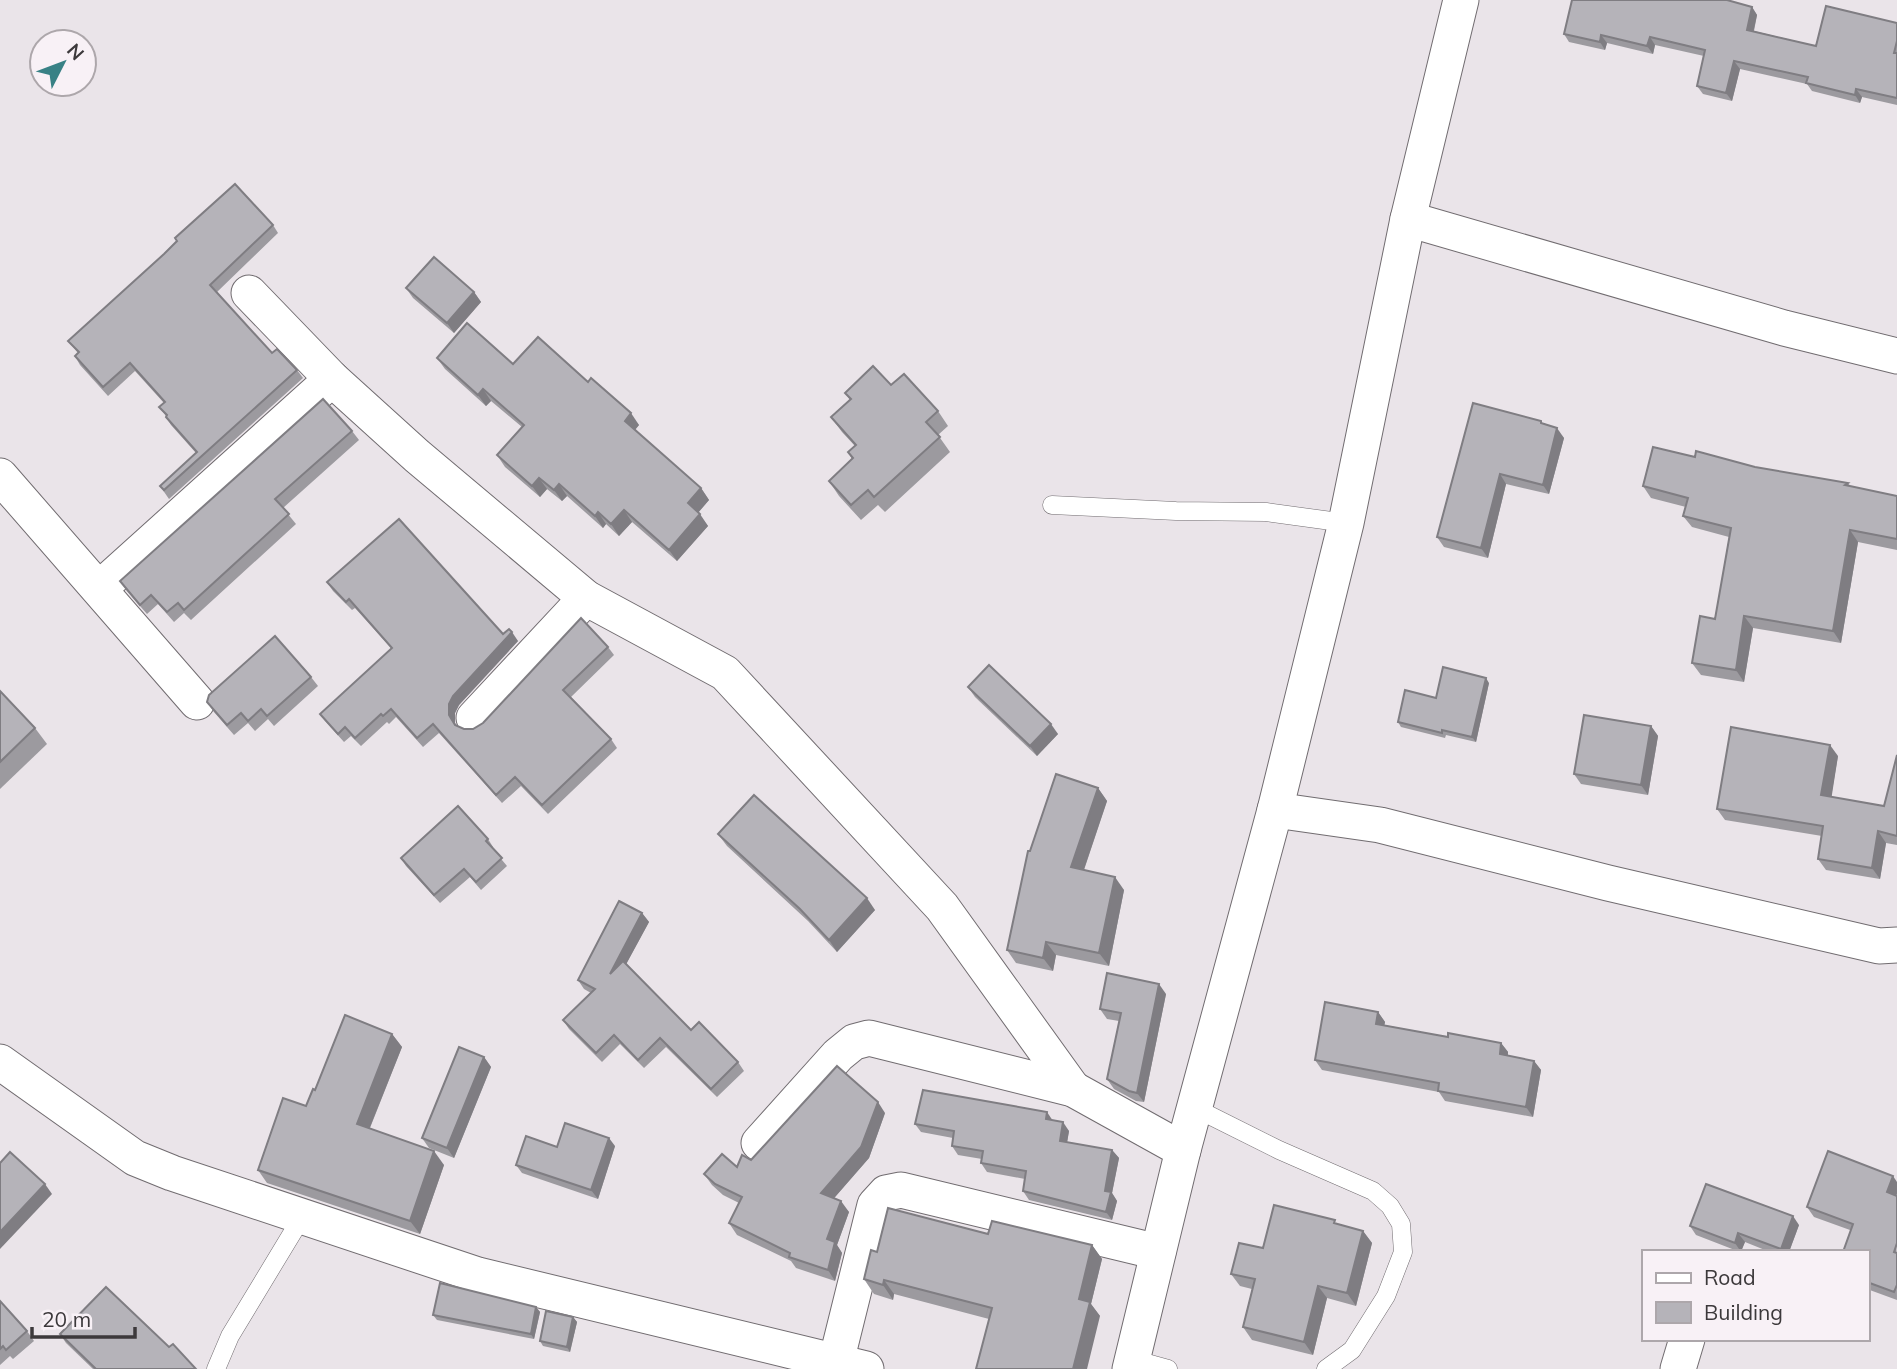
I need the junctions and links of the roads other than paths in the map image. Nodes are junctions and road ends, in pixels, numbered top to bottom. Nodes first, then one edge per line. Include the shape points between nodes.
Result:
1 (1461, 0) edge
2 (1408, 219) junction
3 (250, 293) dead end
4 (1897, 356) edge
5 (332, 379) junction
6 (0, 476) edge
7 (1052, 505) dead end
8 (1346, 523) junction
9 (100, 588) junction
10 (586, 598) junction
11 (197, 702) dead end
12 (474, 718) dead end
13 (1275, 810) junction
14 (1897, 945) edge
15 (0, 1062) edge
16 (1073, 1089) junction
17 (1195, 1108) junction
18 (759, 1143) dead end
19 (1183, 1150) junction
20 (302, 1217) junction
21 (1158, 1252) junction
22 (1686, 1341) edge
23 (1131, 1364) edge
24 (851, 1365) edge
25 (216, 1369) edge
26 (1168, 1369) edge
27 (1326, 1369) edge
28 (1678, 1369) edge

1 - 2 street
2 - 4 street via 1784,328
2 - 8 street
3 - 5 street
5 - 9 street
5 - 10 street
6 - 9 street
7 - 8 lane via 1266,512
8 - 13 street
9 - 11 street
10 - 12 street
10 - 16 street via 725,673 942,907
13 - 14 street via 1380,825 1879,946
13 - 17 street
15 - 20 street via 135,1158
16 - 18 street via 869,1038 854,1042 838,1055
16 - 19 street
17 - 19 street
17 - 27 lane via 1373,1191 1401,1224 1403,1252 1386,1296 1352,1350
19 - 21 street
20 - 24 street via 478,1275
20 - 25 lane via 230,1336
21 - 23 street
21 - 24 street via 901,1190 887,1194 875,1205
22 - 28 street
23 - 26 lane

